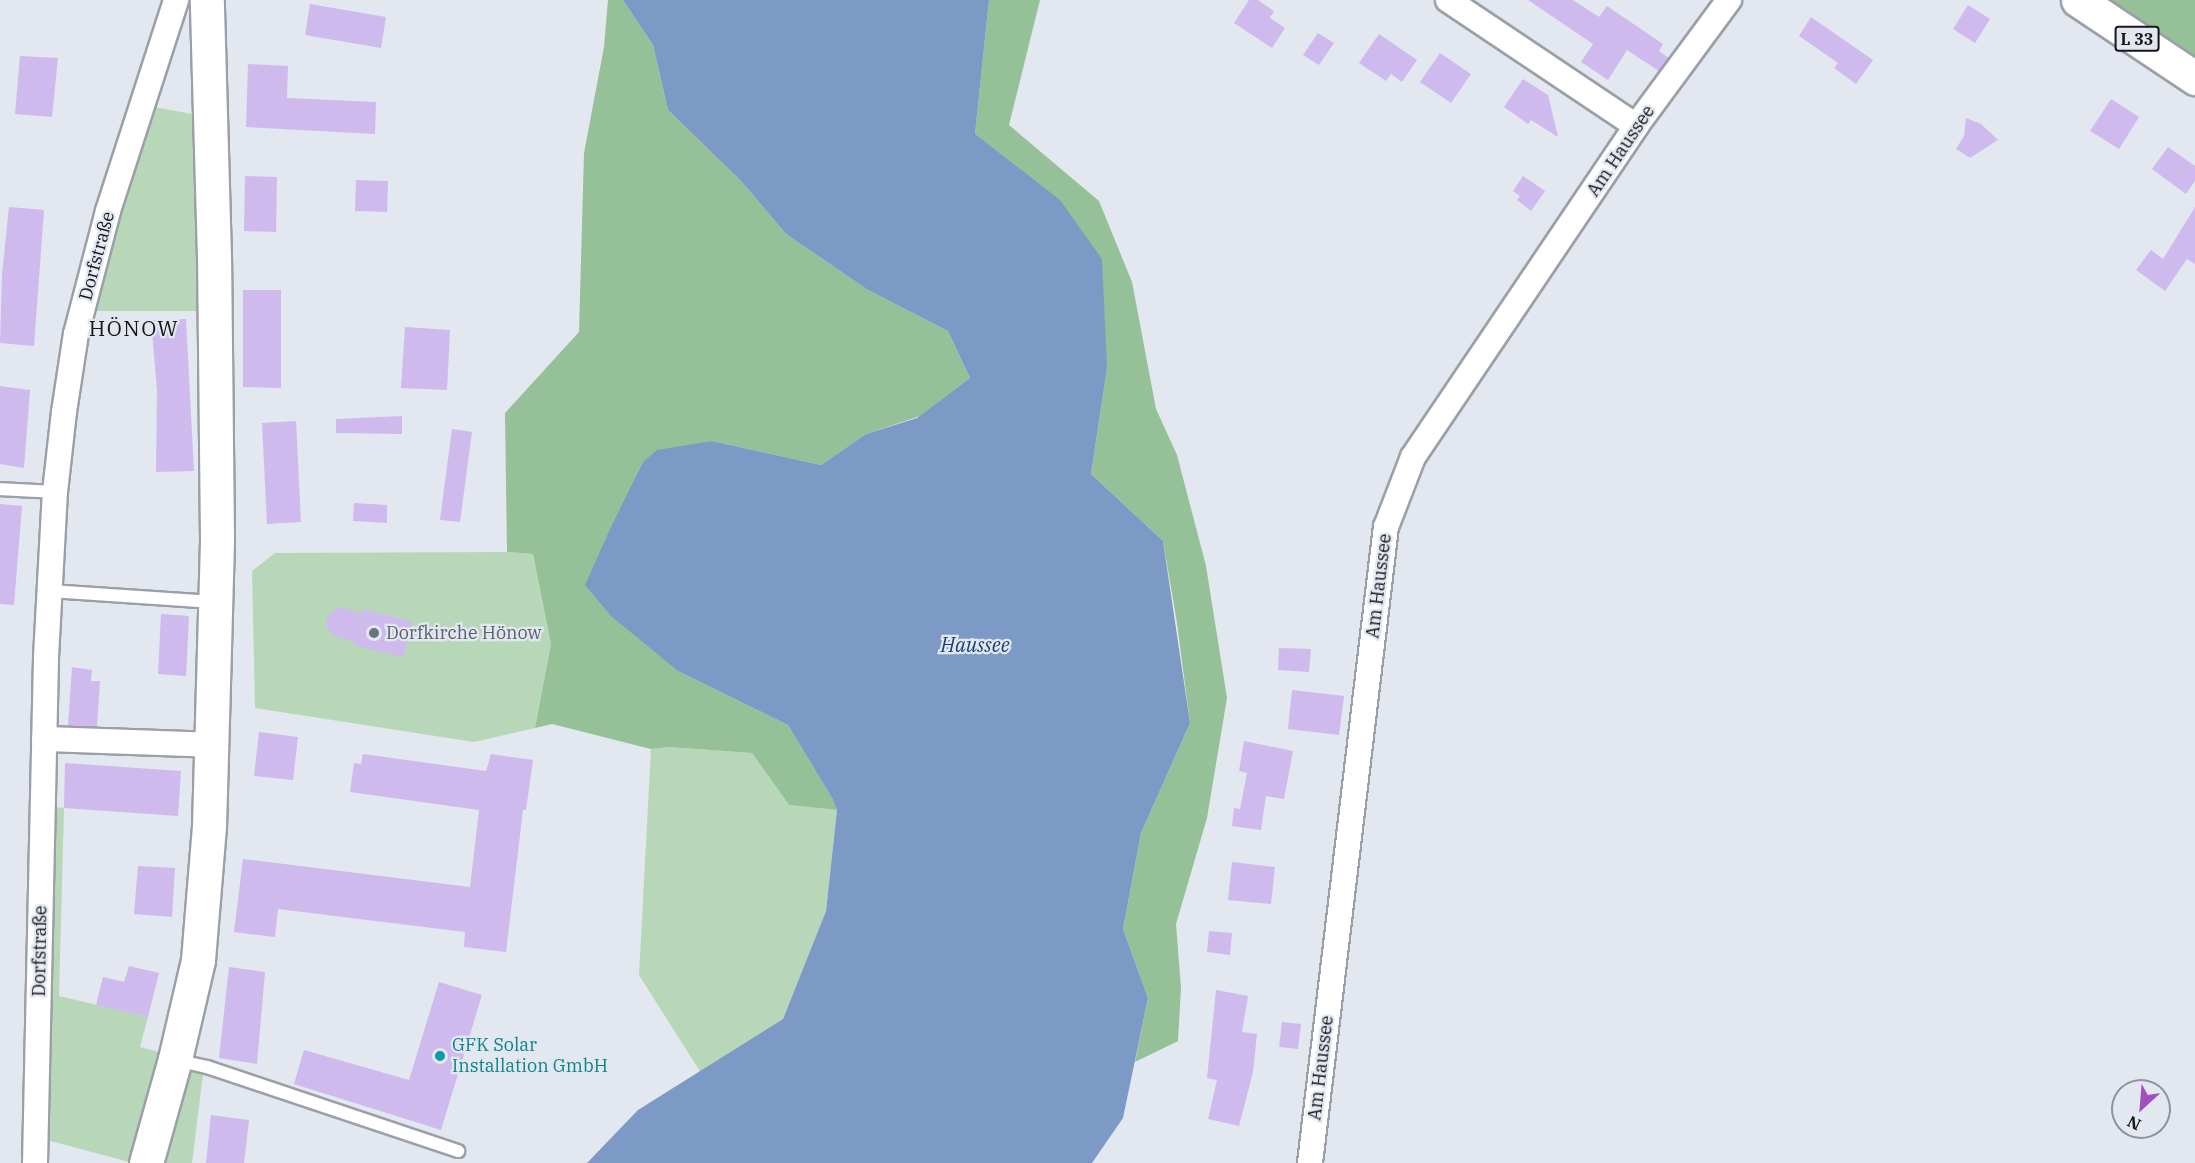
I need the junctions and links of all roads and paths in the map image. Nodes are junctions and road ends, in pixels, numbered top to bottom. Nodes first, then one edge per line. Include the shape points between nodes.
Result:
1 (176, 0) edge
2 (207, 0) edge
3 (1448, 0) edge
4 (1728, 0) edge
5 (2078, 0) edge
6 (2195, 78) edge
7 (1636, 126) junction
8 (0, 489) edge
9 (55, 492) junction
10 (49, 591) junction
11 (217, 602) junction
12 (44, 739) junction
13 (212, 745) junction
14 (175, 1059) junction
15 (458, 1151) dead end
16 (35, 1163) edge
17 (146, 1163) edge
18 (1310, 1163) edge

1 - 9 street, Dorfstraße via 108,212 76,334
2 - 11 main road
3 - 7 street
4 - 7 street, Am Haussee
5 - 6 main road, L 33
7 - 18 street, Am Haussee via 1413,458 1386,527
8 - 9 lane
9 - 10 street, Dorfstraße
10 - 11 lane
10 - 12 street, Dorfstraße
11 - 13 main road
12 - 13 street
12 - 16 street, Dorfstraße
13 - 14 main road via 198,960
14 - 15 lane
14 - 17 main road

